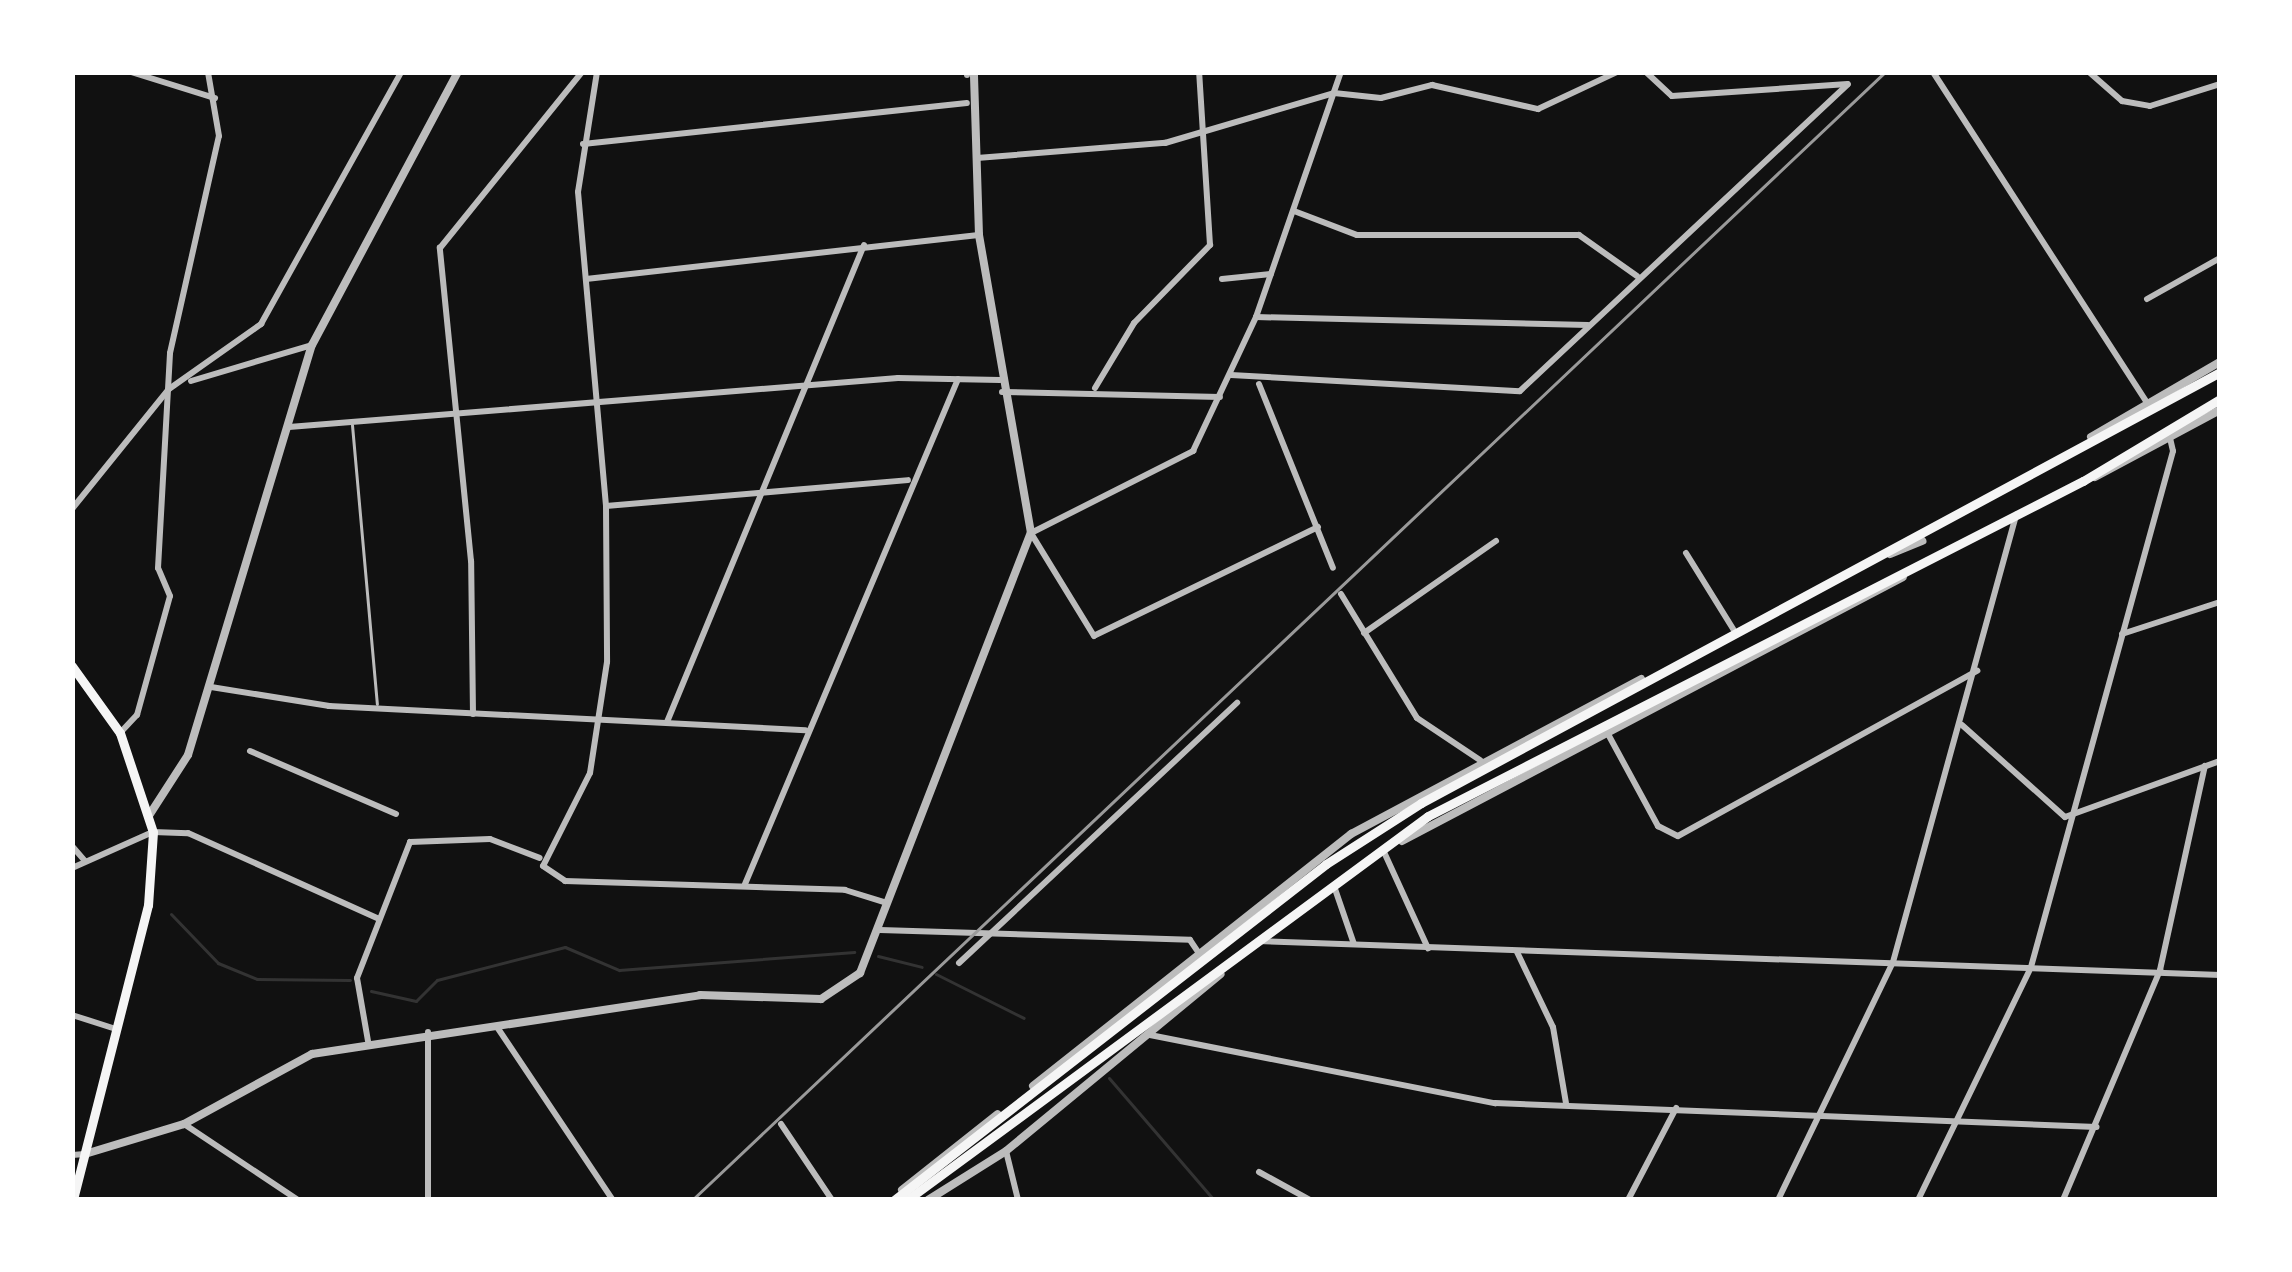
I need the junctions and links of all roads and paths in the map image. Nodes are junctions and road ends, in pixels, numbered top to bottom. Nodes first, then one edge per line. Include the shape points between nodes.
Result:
1 (131, 72) edge
2 (208, 72) edge
3 (401, 72) edge
4 (458, 72) edge
5 (582, 72) edge
6 (597, 72) edge
7 (1199, 72) edge
8 (1341, 72) edge
9 (1436, 72) edge
10 (1617, 72) edge
11 (1646, 72) edge
12 (1933, 72) edge
13 (2089, 72) edge
14 (2217, 72) edge
15 (970, 73) edge
16 (2220, 82) edge
17 (1432, 85) junction
18 (1334, 93) junction
19 (215, 98) junction
20 (967, 103) junction
21 (1202, 127) junction
22 (583, 144) junction
23 (973, 158) junction
24 (1294, 211) junction
25 (979, 235) junction
26 (864, 245) junction
27 (2220, 258) edge
28 (1271, 274) junction
29 (1637, 276) junction
30 (586, 279) junction
31 (1222, 279) dead end
32 (2147, 299) dead end
33 (1256, 317) junction
34 (1590, 325) junction
35 (312, 344) junction
36 (2220, 362) edge
37 (2220, 372) edge
38 (1232, 375) junction
39 (958, 380) junction
40 (1000, 380) junction
41 (187, 381) junction
42 (1259, 384) junction
43 (810, 385) junction
44 (169, 388) junction
45 (1095, 388) junction
46 (1002, 392) junction
47 (1220, 397) junction
48 (2220, 399) edge
49 (2148, 404) junction
50 (596, 410) junction
51 (2220, 410) edge
52 (457, 422) junction
53 (352, 425) junction
54 (289, 427) junction
55 (2169, 434) junction
56 (2055, 464) junction
57 (909, 480) junction
58 (2062, 491) junction
59 (764, 492) junction
60 (606, 506) junction
61 (72, 509) edge
62 (2017, 514) junction
63 (1318, 527) junction
64 (1030, 533) junction
65 (1926, 539) junction
66 (1496, 541) dead end
67 (1686, 553) dead end
68 (1939, 553) junction
69 (1924, 560) junction
70 (1333, 568) dead end
71 (1341, 594) dead end
72 (2220, 602) edge
73 (1736, 632) junction
74 (1364, 633) junction
75 (2122, 634) junction
76 (72, 667) edge
77 (1977, 671) junction
78 (211, 687) junction
79 (1237, 703) dead end
80 (378, 709) junction
81 (473, 714) junction
82 (600, 722) junction
83 (667, 722) junction
84 (1962, 725) junction
85 (805, 730) junction
86 (1607, 732) junction
87 (120, 733) junction
88 (250, 751) dead end
89 (1480, 760) junction
90 (2220, 761) edge
91 (2205, 766) junction
92 (150, 814) junction
93 (396, 814) dead end
94 (2074, 817) junction
95 (153, 832) junction
96 (72, 846) edge
97 (1384, 852) junction
98 (85, 861) junction
99 (542, 862) junction
100 (72, 868) edge
101 (745, 884) junction
102 (1334, 886) junction
103 (884, 902) junction
104 (379, 920) junction
105 (880, 930) junction
106 (982, 932) junction
107 (1258, 941) junction
108 (1354, 945) junction
109 (1428, 948) junction
110 (1198, 952) junction
111 (1517, 952) junction
112 (1893, 962) junction
113 (959, 964) dead end
114 (2031, 967) junction
115 (2160, 970) junction
116 (2220, 975) edge
117 (72, 1015) edge
118 (495, 1024) junction
119 (116, 1029) junction
120 (428, 1032) junction
121 (1150, 1035) junction
122 (368, 1041) junction
123 (1567, 1103) junction
124 (1676, 1108) junction
125 (1822, 1114) junction
126 (1959, 1121) junction
127 (184, 1124) junction
128 (782, 1124) dead end
129 (2097, 1127) junction
130 (1006, 1151) junction
131 (85, 1154) junction
132 (72, 1155) edge
133 (1259, 1172) dead end
134 (73, 1200) edge
135 (298, 1200) edge
136 (428, 1200) edge
137 (613, 1200) edge
138 (832, 1200) edge
139 (894, 1200) edge
140 (907, 1200) edge
141 (928, 1200) edge
142 (1018, 1200) edge
143 (1310, 1200) edge
144 (1628, 1200) edge
145 (1778, 1200) edge
146 (1918, 1200) edge
147 (2063, 1200) edge

1 - 19 street
2 - 19 street
3 - 41 street via 261,324
4 - 35 street
5 - 52 street via 440,248
6 - 22 street
7 - 21 street
8 - 18 street
9 - 17 street
10 - 17 street via 1538,109
11 - 29 street via 1672,96 1848,84
12 - 49 street
13 - 16 street via 2122,101 2150,106
14 - 16 street
15 - 20 street
17 - 18 street
18 - 21 street
18 - 24 street
19 - 44 street via 218,136
20 - 22 street
20 - 23 street
21 - 23 street via 1166,143
21 - 45 street via 1210,244 1134,323
22 - 30 street
23 - 25 street
24 - 28 street
24 - 29 street via 1358,235 1580,236
25 - 26 street
25 - 40 street
26 - 30 street
26 - 43 street
27 - 32 street
28 - 31 street
28 - 33 street
29 - 34 street
30 - 50 street
33 - 34 street
33 - 38 street
34 - 42 street via 1520,392
35 - 41 street
35 - 54 street
36 - 49 street
37 - 56 main road
38 - 42 street
38 - 47 street
39 - 40 street
39 - 43 street
39 - 57 street
40 - 46 street
41 - 44 street
42 - 63 street
43 - 50 street
43 - 59 street
44 - 61 street
44 - 87 street via 158,568 170,596 137,716
45 - 46 street
45 - 47 street
46 - 64 street
47 - 64 street via 1181,465
48 - 55 main road
49 - 56 street
50 - 52 street
50 - 60 street
51 - 55 street
52 - 53 street
52 - 81 street
53 - 54 street
53 - 80 lane
54 - 78 street
55 - 58 main road
55 - 75 street
56 - 58 main road
56 - 65 main road
57 - 59 street
57 - 85 street
58 - 62 main road
59 - 60 street
59 - 83 street
60 - 82 street
62 - 68 main road
62 - 77 street
63 - 64 street via 1094,636
63 - 70 street
64 - 103 street
65 - 68 main road
65 - 73 street
65 - 139 main road via 1402,815
66 - 74 street
67 - 73 street
68 - 69 main road
69 - 86 street
69 - 140 main road via 1428,815
71 - 74 street
72 - 75 street
73 - 89 street
74 - 89 street via 1417,718
75 - 94 street
76 - 87 main road
77 - 84 street
77 - 86 street via 1678,836 1658,826
78 - 80 street
78 - 92 street via 168,800
79 - 106 street
80 - 81 street
81 - 82 street
82 - 83 street
82 - 99 street via 578,800
83 - 85 street
84 - 94 street via 2056,813
84 - 112 street
85 - 101 street
86 - 97 street
87 - 92 main road
88 - 93 street
89 - 110 street via 1351,834
90 - 91 street
91 - 94 street
91 - 115 street
92 - 95 main road
94 - 114 street
95 - 98 street
95 - 104 street via 188,832
95 - 119 main road via 148,905
96 - 98 street
97 - 102 street
97 - 109 street
98 - 100 street
99 - 101 street via 566,881
99 - 104 street via 490,839 410,842
101 - 103 street
102 - 107 street
102 - 108 street
103 - 105 street
104 - 122 street via 358,979
105 - 106 street
105 - 118 street via 860,973 821,999 700,995
106 - 110 street via 1190,940
106 - 113 street
107 - 108 street
107 - 121 street
108 - 109 street
109 - 111 street
110 - 139 street
111 - 112 street
111 - 123 street via 1553,1028
112 - 114 street
112 - 125 street
114 - 115 street
114 - 126 street
115 - 116 street
115 - 129 street
117 - 119 street
118 - 120 street
118 - 137 street
119 - 131 main road
120 - 122 street
120 - 136 street
121 - 123 street via 1495,1103
121 - 130 street
122 - 127 street via 312,1054
123 - 124 street
124 - 125 street
124 - 144 street
125 - 126 street
125 - 145 street
126 - 129 street
126 - 146 street
127 - 131 street
127 - 135 street
128 - 138 street
129 - 147 street
130 - 141 street
130 - 142 street
131 - 132 street
131 - 134 main road
133 - 143 street

